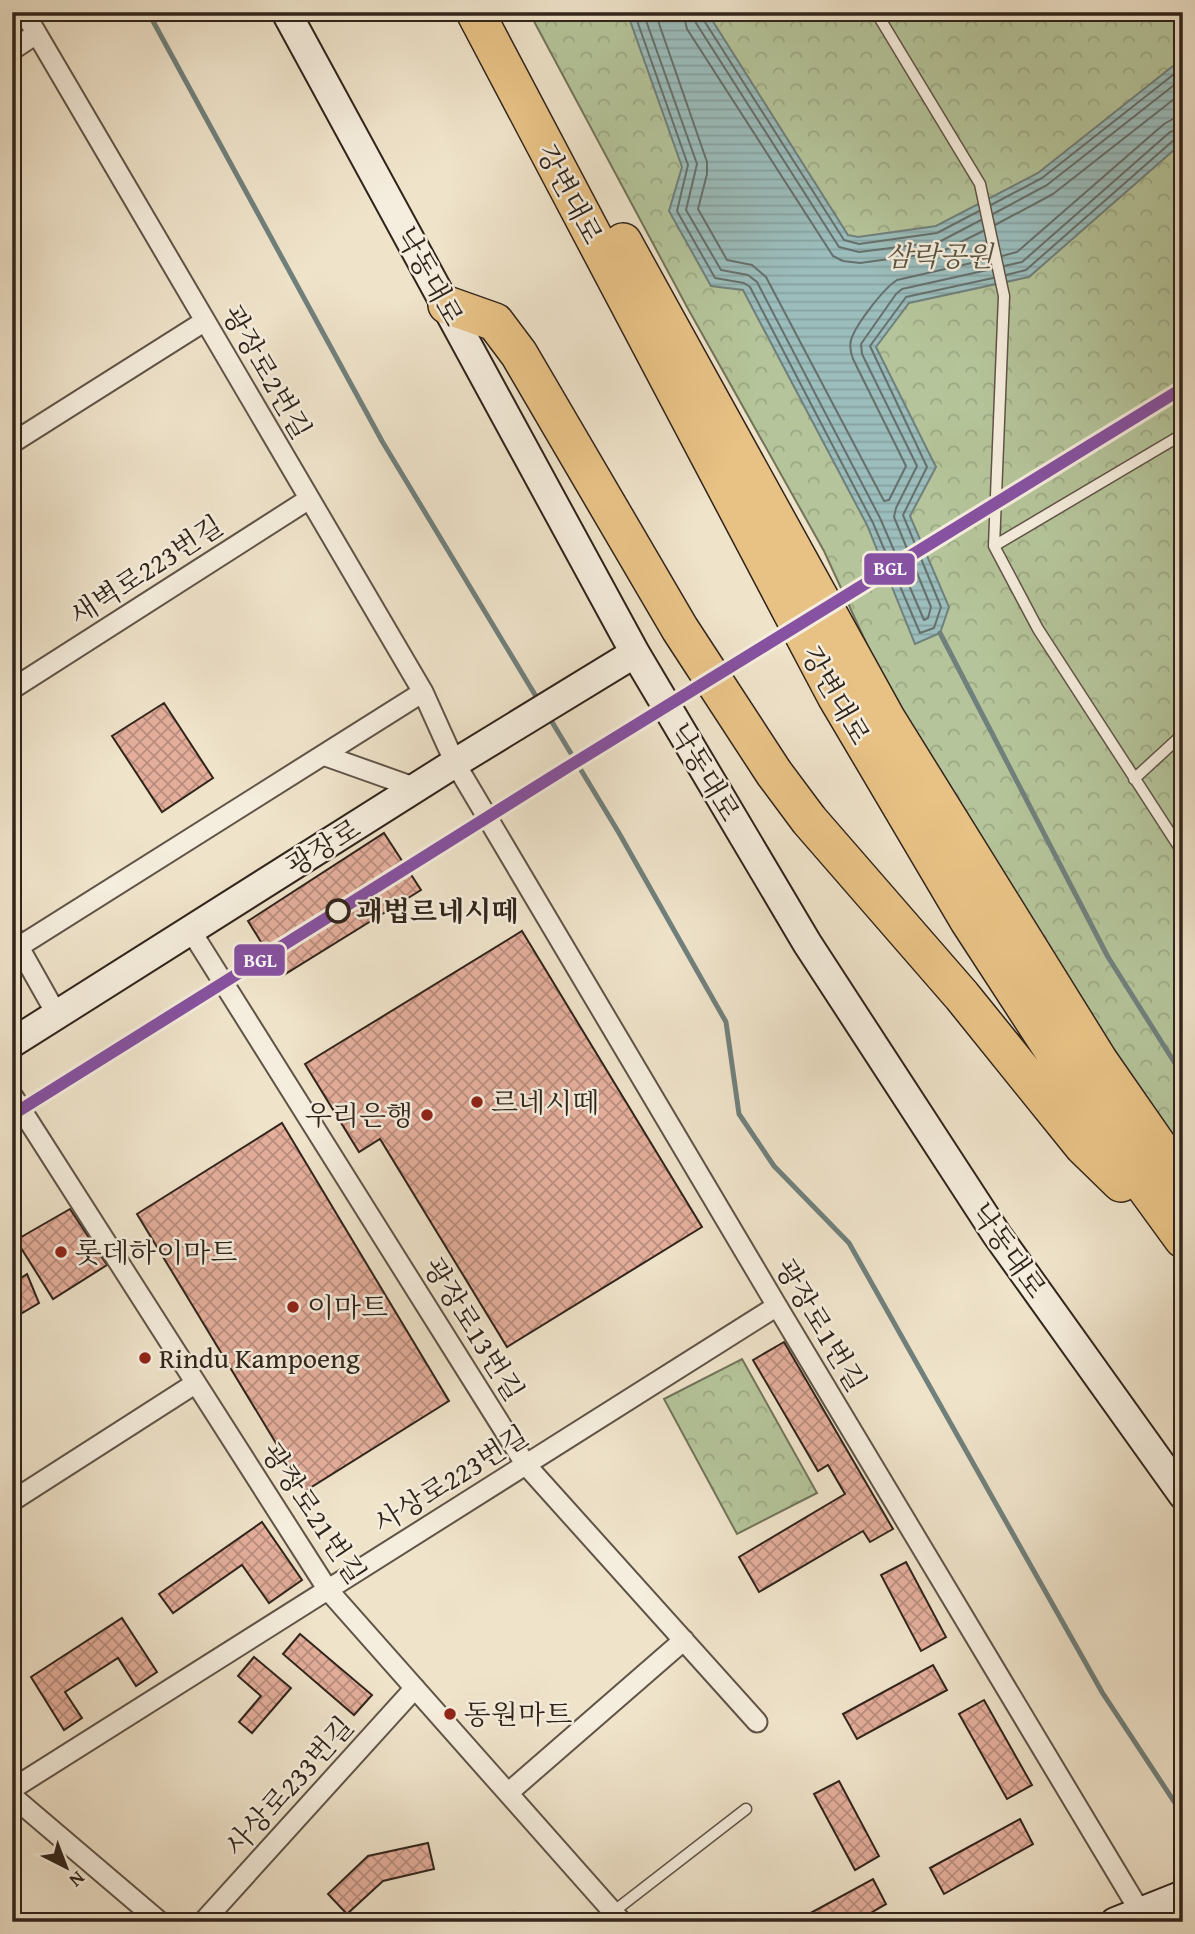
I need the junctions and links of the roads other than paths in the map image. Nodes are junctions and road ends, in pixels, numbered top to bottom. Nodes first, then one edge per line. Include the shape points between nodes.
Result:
1 (24, 12) edge
2 (286, 12) edge
3 (475, 12) edge
4 (501, 12) edge
5 (876, 12) edge
6 (36, 34) junction
7 (12, 50) edge
8 (447, 305) junction
9 (205, 321) junction
10 (1183, 433) edge
11 (12, 443) edge
12 (309, 499) junction
13 (994, 546) junction
14 (635, 653) junction
15 (12, 689) edge
16 (423, 692) junction
17 (1183, 734) edge
18 (323, 755) junction
19 (463, 758) junction
20 (1134, 779) junction
21 (416, 788) junction
22 (1183, 853) edge
23 (191, 931) junction
24 (14, 945) edge
25 (57, 1015) junction
26 (12, 1043) edge
27 (12, 1095) edge
28 (1183, 1182) edge
29 (1183, 1240) edge
30 (777, 1306) junction
31 (196, 1383) junction
32 (526, 1465) junction
33 (1183, 1495) edge
34 (12, 1501) edge
35 (328, 1590) junction
36 (684, 1640) junction
37 (415, 1688) junction
38 (757, 1722) dead end
39 (12, 1789) edge
40 (508, 1793) junction
41 (12, 1796) edge
42 (746, 1809) dead end
43 (1183, 1895) edge
44 (618, 1917) edge
45 (1128, 1917) edge
46 (160, 1922) edge
47 (204, 1922) edge

1 - 6 street, 광장로2번길
2 - 8 main road, 낙동대로
3 - 29 highway, 강변대로 via 836,696 969,921 1116,1147
4 - 28 highway, 강변대로 via 887,718 1099,1061
5 - 13 lane via 980,184 1004,296
6 - 7 street
6 - 9 street, 광장로2번길
8 - 14 main road, 낙동대로
8 - 29 highway via 495,322 519,355 680,629 809,821 962,996 1083,1146
9 - 11 street
9 - 12 street, 광장로2번길
10 - 13 lane
12 - 15 street, 새벽로223번길
12 - 16 street, 광장로2번길
13 - 20 lane via 1038,629
14 - 19 main road, 광장로
14 - 33 main road, 낙동대로 via 807,943 989,1224
16 - 18 street
16 - 19 street, 광장로2번길
17 - 20 lane
18 - 21 street
18 - 24 street
19 - 21 main road, 광장로
19 - 30 street, 광장로1번길
20 - 22 lane
21 - 23 main road, 광장로
23 - 25 main road, 광장로
23 - 32 street, 광장로13번길
24 - 25 street
25 - 26 main road, 광장로
27 - 31 street, 광장로21번길
30 - 32 street, 사상로223번길
30 - 45 street, 광장로1번길
31 - 34 street
31 - 35 street, 광장로21번길
32 - 35 street, 사상로223번길
32 - 36 street, 광장로13번길
35 - 37 street, 광장로21번길
35 - 39 street, 사상로223번길
36 - 38 street, 광장로13번길
36 - 40 street
37 - 40 street, 광장로21번길
37 - 47 street, 사상로233번길
40 - 44 street, 광장로21번길
41 - 46 street
42 - 44 lane
43 - 45 main road

